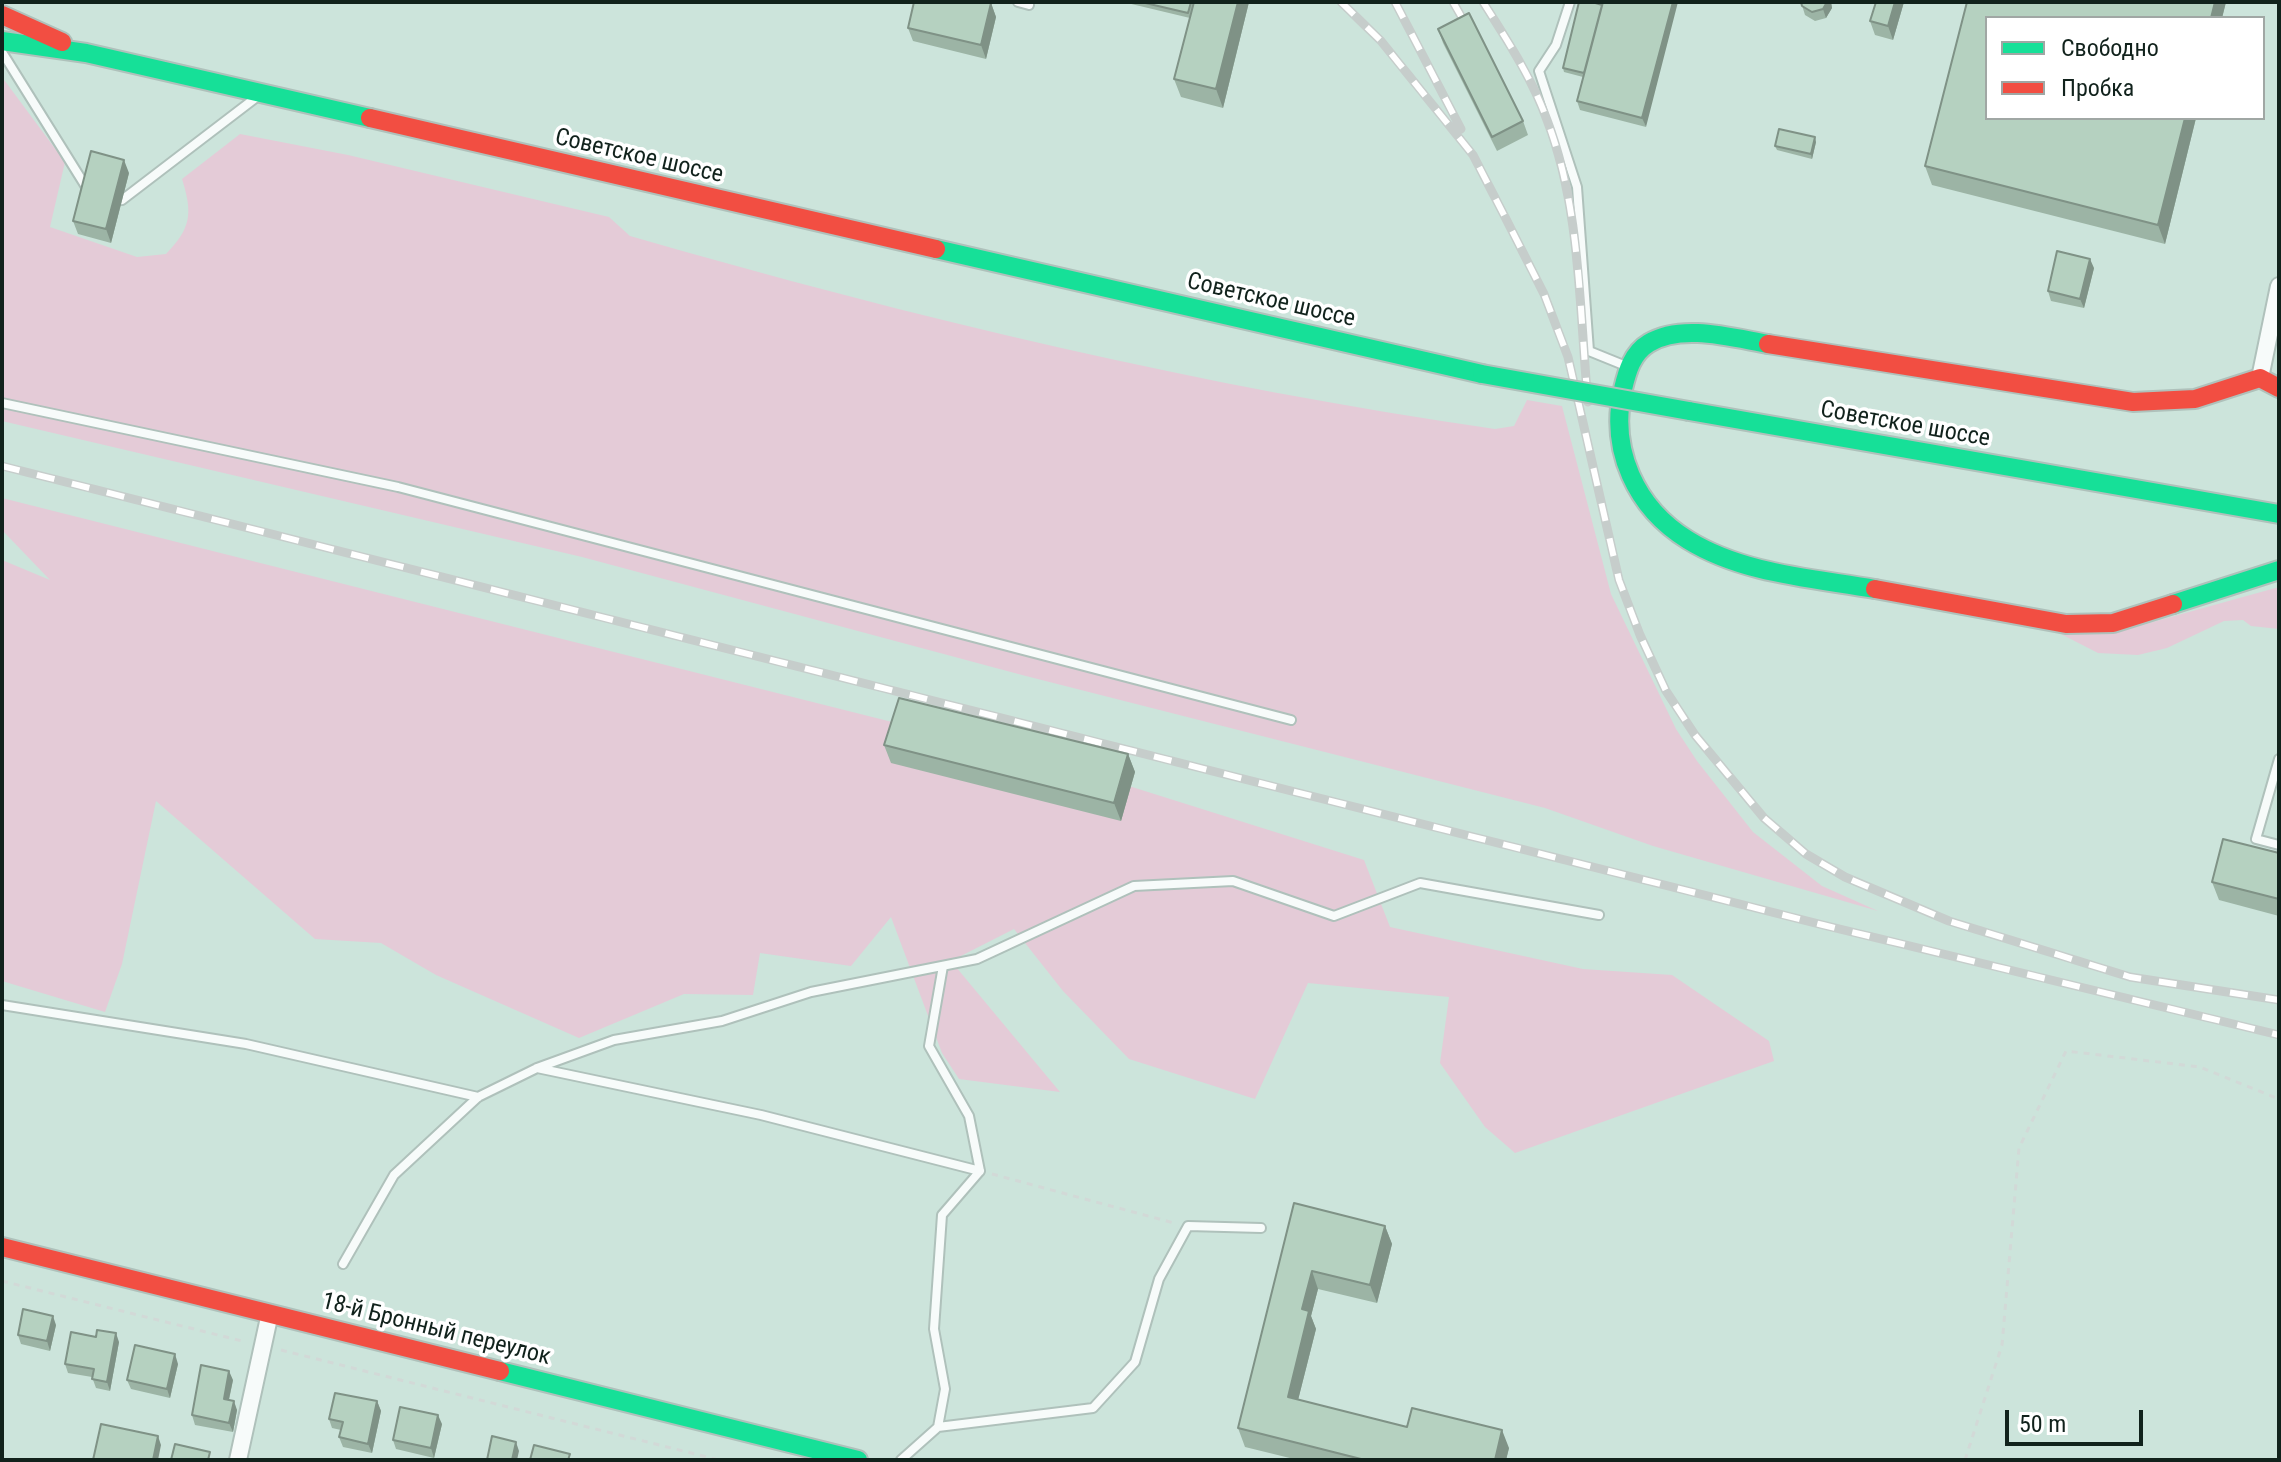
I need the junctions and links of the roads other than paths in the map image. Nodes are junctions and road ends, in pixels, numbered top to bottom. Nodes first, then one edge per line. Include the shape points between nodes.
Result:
1 (1018, 2) edge
2 (1570, 2) edge
3 (1029, 5) dead end
4 (2, 15) edge
5 (2, 41) edge
6 (2, 52) edge
7 (86, 53) junction
8 (260, 95) junction
9 (89, 192) edge
10 (122, 200) dead end
11 (2279, 286) edge
12 (2274, 329) edge
13 (1626, 366) junction
14 (2260, 378) junction
15 (2279, 388) edge
16 (2, 403) edge
17 (2279, 514) edge
18 (2279, 570) edge
19 (1291, 720) dead end
20 (2279, 759) edge
21 (2279, 845) edge
22 (1599, 915) dead end
23 (943, 966) junction
24 (2, 1005) edge
25 (537, 1068) junction
26 (478, 1097) junction
27 (980, 1171) junction
28 (1261, 1228) dead end
29 (2, 1247) edge
30 (343, 1264) dead end
31 (270, 1313) junction
32 (938, 1427) junction
33 (238, 1460) edge
34 (858, 1460) edge
35 (901, 1460) edge

1 - 3 lane
2 - 13 lane via 1556,45 1539,71 1577,187 1589,351
4 - 7 main road
5 - 7 main road
6 - 9 lane
7 - 8 main road, Советское шоссе
8 - 10 lane
8 - 17 main road, Советское шоссе, bridge via 1482,374
11 - 12 street
12 - 14 street
13 - 14 main road via 1646,344 1671,334 1712,335 2133,402 2195,399
13 - 18 main road via 1616,430 1623,466 1668,527 1707,553 1740,565 2066,624 2113,623
14 - 15 main road
16 - 19 lane via 398,487
20 - 21 lane via 2256,839
22 - 23 lane via 1420,883 1334,916 1233,881 1134,886 977,959
23 - 25 lane via 811,992 722,1021 614,1040
23 - 27 lane via 929,1046 969,1116
24 - 26 lane via 246,1044
25 - 26 lane
25 - 27 lane via 761,1115
26 - 30 lane via 394,1175
27 - 32 lane via 942,1215 934,1329 945,1389
28 - 32 lane via 1188,1226 1159,1279 1135,1362 1093,1408
29 - 31 main road, 18-й Бронный переулок
31 - 33 street
31 - 34 main road, 18-й Бронный переулок
32 - 35 lane

